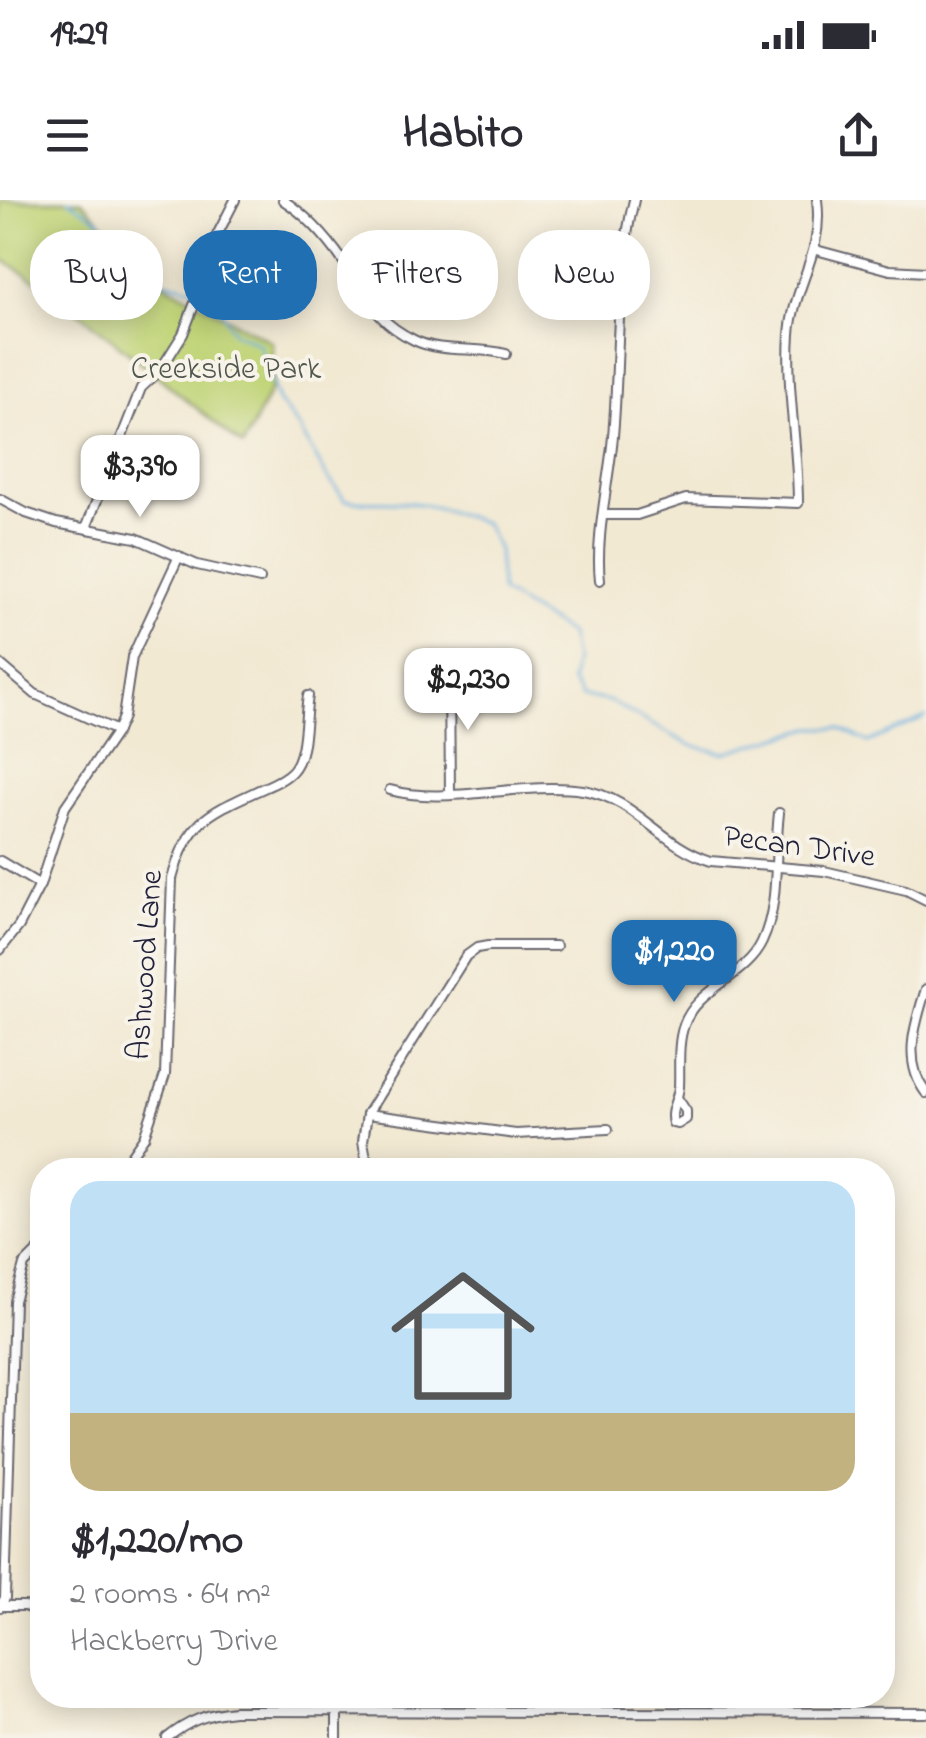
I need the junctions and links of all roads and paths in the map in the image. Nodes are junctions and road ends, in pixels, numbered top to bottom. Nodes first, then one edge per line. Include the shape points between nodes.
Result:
1 (235, 200) edge
2 (284, 200) edge
3 (634, 200) edge
4 (817, 200) edge
5 (816, 250) junction
6 (926, 272) edge
7 (506, 354) dead end
8 (0, 498) edge
9 (604, 515) junction
10 (86, 528) junction
11 (179, 556) junction
12 (260, 579) dead end
13 (600, 580) dead end
14 (0, 664) edge
15 (449, 674) dead end
16 (308, 696) dead end
17 (118, 731) junction
18 (390, 790) dead end
19 (450, 793) junction
20 (778, 814) dead end
21 (0, 862) edge
22 (775, 866) junction
23 (40, 885) junction
24 (925, 898) edge
25 (556, 946) dead end
26 (0, 950) edge
27 (926, 989) edge
28 (926, 1093) edge
29 (678, 1099) dead end
30 (367, 1114) junction
31 (608, 1130) dead end
32 (130, 1158) edge
33 (366, 1158) edge
34 (30, 1258) edge
35 (2, 1606) edge
36 (30, 1609) edge
37 (596, 1708) edge
38 (337, 1711) junction
39 (363, 1711) joint
40 (596, 1712) junction
41 (926, 1713) edge
42 (167, 1738) edge
43 (338, 1738) edge

1 - 10 street via 210,247 190,318 168,359 141,388
2 - 7 street via 344,262 376,314 402,333 430,347
3 - 9 street
4 - 5 street
5 - 6 street via 890,270
5 - 9 street via 790,332 798,502 686,499 637,515
8 - 10 street via 26,513
9 - 13 street
10 - 11 street
11 - 12 street
11 - 17 street via 132,657
14 - 17 street via 35,694
15 - 19 street
16 - 32 street, Ashwood Lane via 300,759 292,772 210,812 180,852 172,879 165,1075
17 - 23 street via 65,807
18 - 19 street, Pecan Drive
19 - 22 street, Pecan Drive via 586,791 620,802 694,856
20 - 22 street
21 - 23 street
22 - 24 street, Pecan Drive via 824,871
22 - 29 street via 761,944 684,1024
23 - 26 street
25 - 30 street via 488,946 466,956
27 - 28 street via 912,1050
30 - 31 street via 516,1134
30 - 33 street
34 - 35 street via 14,1301
35 - 36 street
37 - 40 street
38 - 39 street
38 - 42 street via 208,1714
38 - 43 street
39 - 40 street
40 - 41 street

